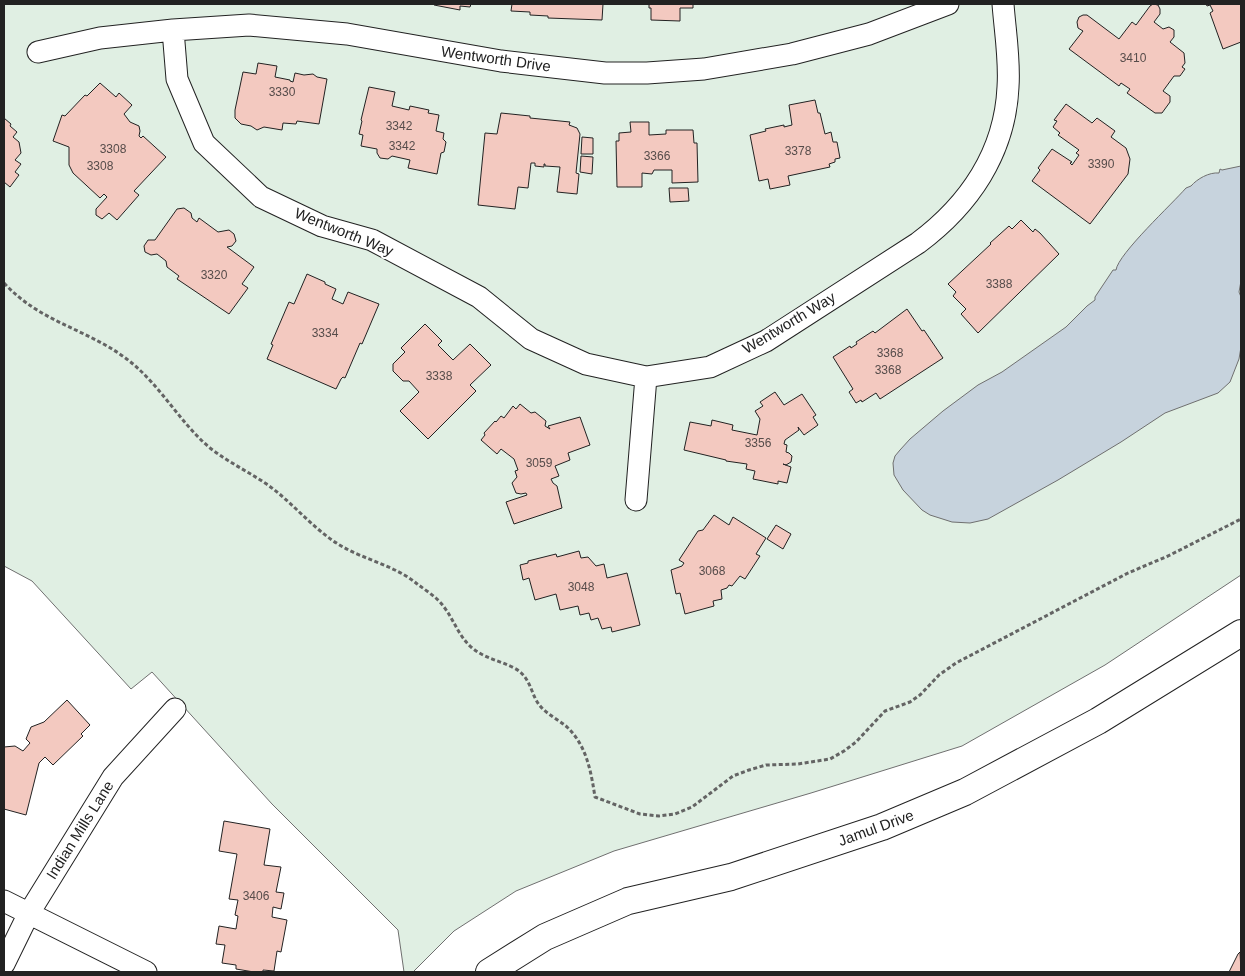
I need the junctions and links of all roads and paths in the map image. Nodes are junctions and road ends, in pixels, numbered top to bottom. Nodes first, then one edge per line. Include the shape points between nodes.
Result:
1 (948, 4) edge
2 (1003, 4) edge
3 (173, 30) junction
4 (38, 52) dead end
5 (4, 283) edge
6 (646, 377) junction
7 (636, 500) dead end
8 (1241, 519) edge
9 (1241, 633) edge
10 (175, 709) dead end
11 (4, 901) edge
12 (29, 913) junction
13 (4, 964) edge
14 (146, 972) edge
15 (489, 972) edge

1 - 3 street, Wentworth Drive via 869,34 792,54 704,69 647,72 605,73 500,61 347,34 249,25
2 - 6 street, Wentworth Way via 1009,71 1005,111 993,153 955,212 918,243 766,341 710,367
3 - 4 street, Wentworth Drive via 100,38
3 - 6 street, Wentworth Way via 176,79 204,144 261,197 322,226 372,240 480,297 531,339 586,364
5 - 8 path via 39,312 95,340 135,365 198,437 224,458 266,483 326,536 360,556 413,580 435,598 471,647 522,674 529,681 541,707 577,739 589,764 595,797 640,814 675,814 692,807 733,776 766,765 830,759 856,742 885,711 910,702 956,663 1120,577
6 - 7 street
9 - 15 street, Jamul Drive via 1098,721 965,792 882,827 731,877 628,901 544,937
10 - 12 street, Indian Mills Lane via 113,777
11 - 12 street
12 - 13 street, Indian Mills Lane
12 - 14 street

